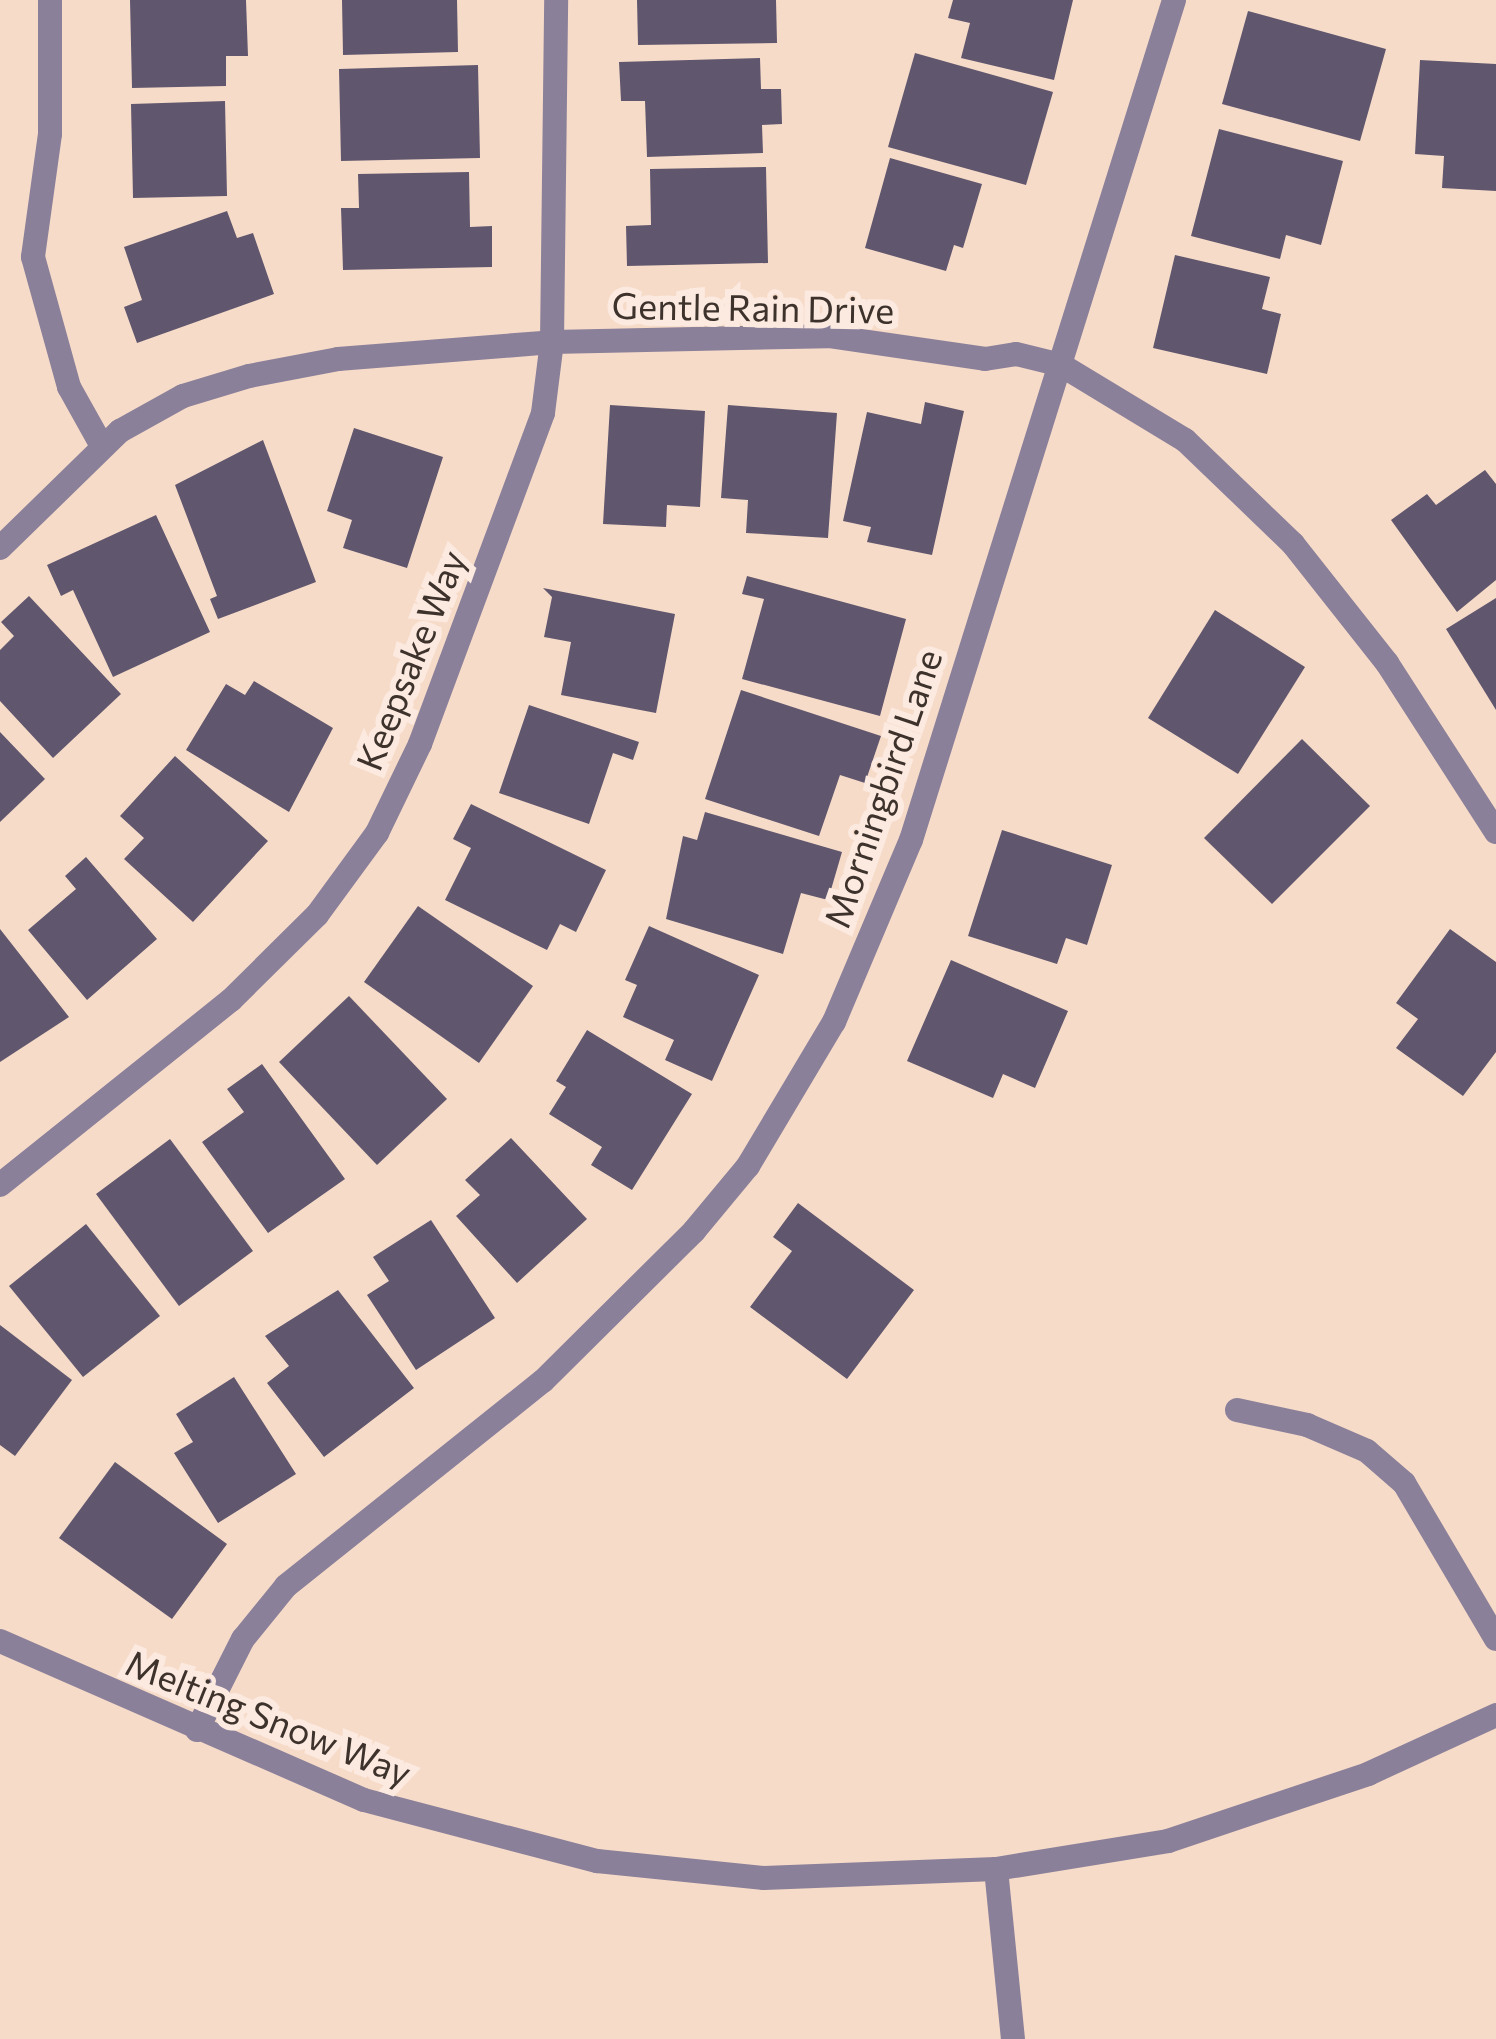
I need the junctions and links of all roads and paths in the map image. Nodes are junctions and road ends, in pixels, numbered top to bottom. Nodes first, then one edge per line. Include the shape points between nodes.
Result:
1 (50, 0) edge
2 (556, 0) edge
3 (1174, 0) edge
4 (552, 342) junction
5 (1061, 365) junction
6 (102, 446) junction
7 (0, 548) edge
8 (1496, 832) edge
9 (0, 1185) edge
10 (1237, 1410) dead end
11 (1496, 1639) edge
12 (0, 1641) edge
13 (1496, 1714) edge
14 (197, 1730) junction
15 (996, 1869) junction
16 (1013, 2039) edge

1 - 6 street via 50,134 33,257 69,387
2 - 4 street, Keepsake Way
3 - 5 street, Morningbird Lane
4 - 5 street, Gentle Rain Drive via 827,336 985,359 1016,353
4 - 6 street, Gentle Rain Drive via 338,359 249,376 183,396
4 - 9 street, Keepsake Way via 543,412 420,744 377,833 316,915 231,1000
5 - 8 street, Gentle Rain Drive via 1185,440 1293,544 1387,663
5 - 14 street, Morningbird Lane via 902,861 834,1022 748,1166 628,1302 543,1381 286,1586 242,1640
6 - 7 street, Gentle Rain Drive
10 - 11 street via 1307,1425 1367,1451 1404,1483
12 - 14 street, Melting Snow Way
13 - 15 street, Melting Snow Way via 1261,1814 1097,1857
14 - 15 street, Melting Snow Way via 364,1800 597,1862 764,1878
15 - 16 street

